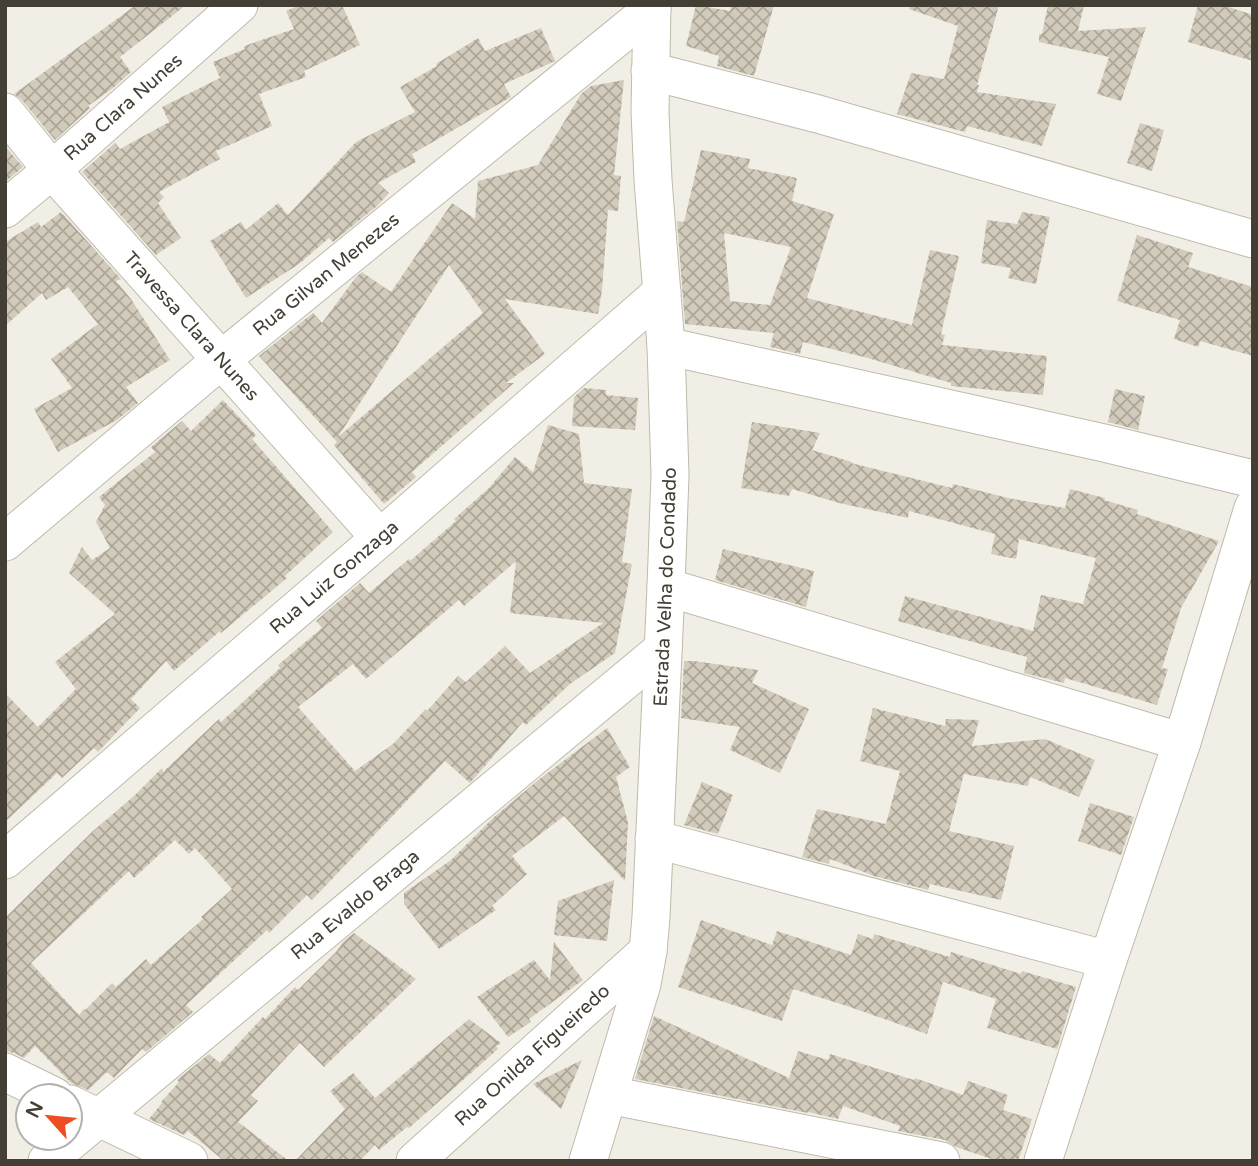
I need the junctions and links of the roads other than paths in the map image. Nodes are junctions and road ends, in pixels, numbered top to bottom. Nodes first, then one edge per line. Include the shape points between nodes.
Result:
1 (239, 5) edge
2 (652, 7) edge
3 (650, 71) junction
4 (5, 112) edge
5 (52, 170) junction
6 (5, 209) edge
7 (1253, 239) edge
8 (662, 292) junction
9 (666, 346) junction
10 (221, 360) junction
11 (1253, 479) edge
12 (1253, 508) edge
13 (380, 538) junction
14 (5, 542) edge
15 (666, 587) junction
16 (663, 649) junction
17 (1182, 742) junction
18 (654, 839) junction
19 (5, 860) edge
20 (648, 951) junction
21 (1108, 960) junction
22 (5, 1072) edge
23 (25, 1082) edge
24 (609, 1095) junction
25 (84, 1111) edge
26 (189, 1161) edge
27 (415, 1161) edge
28 (588, 1161) edge
29 (941, 1161) edge
30 (1043, 1161) edge

1 - 5 street, Rua Clara Nunes
2 - 3 street, Estrada Velha do Condado
2 - 10 street, Rua Gilvan Menezes
3 - 7 street via 818,114
3 - 8 street, Estrada Velha do Condado
4 - 5 street, Travessa Clara Nunes
5 - 6 street, Rua Clara Nunes
5 - 10 street, Travessa Clara Nunes
8 - 9 street, Estrada Velha do Condado
8 - 13 street, Rua Luiz Gonzaga
9 - 11 street
9 - 15 street, Estrada Velha do Condado via 670,475
10 - 13 street, Travessa Clara Nunes
10 - 14 street, Rua Gilvan Menezes
12 - 17 street
13 - 19 street, Rua Luiz Gonzaga
15 - 16 street, Estrada Velha do Condado
15 - 17 street
16 - 18 street, Estrada Velha do Condado
16 - 25 street, Rua Evaldo Braga
17 - 21 street
18 - 20 street, Estrada Velha do Condado
18 - 21 street
20 - 24 street, Estrada Velha do Condado
20 - 27 street, Rua Onilda Figueiredo
21 - 30 street
22 - 23 street
24 - 28 street, Estrada Velha do Condado
24 - 29 street
25 - 26 street

